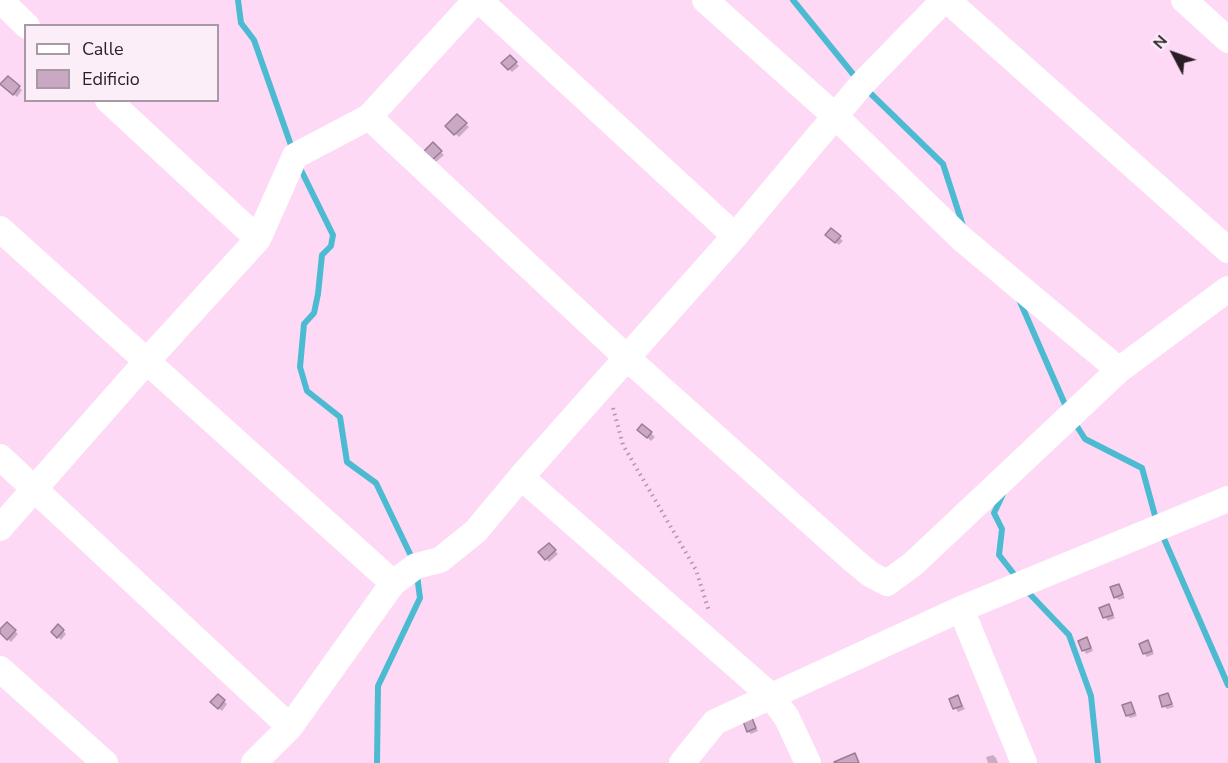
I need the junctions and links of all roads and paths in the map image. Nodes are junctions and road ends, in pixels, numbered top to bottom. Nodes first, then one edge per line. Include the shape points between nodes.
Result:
1 (0, 0) edge
2 (478, 0) edge
3 (705, 0) edge
4 (946, 0) edge
5 (1184, 0) edge
6 (25, 24) edge
7 (1228, 40) edge
8 (110, 102) edge
9 (835, 116) junction
10 (369, 117) junction
11 (0, 229) edge
12 (735, 236) junction
13 (258, 239) junction
14 (1228, 250) edge
15 (1228, 289) edge
16 (146, 362) junction
17 (618, 367) junction
18 (1119, 370) junction
19 (0, 457) edge
20 (521, 477) junction
21 (36, 489) junction
22 (1228, 499) edge
23 (0, 528) edge
24 (393, 583) junction
25 (961, 609) junction
26 (711, 615) dead end
27 (0, 669) edge
28 (771, 696) junction
29 (290, 727) junction
30 (105, 763) edge
31 (254, 763) edge
32 (682, 763) edge
33 (808, 763) edge
34 (1024, 763) edge

1 - 6 street
2 - 10 street
2 - 12 street
3 - 9 street
4 - 9 street
4 - 14 street
5 - 7 street
8 - 13 street
9 - 12 street
9 - 18 street via 962,239
10 - 13 street via 295,156
10 - 17 street
11 - 16 street
12 - 17 street
13 - 16 street
15 - 18 street
16 - 21 street
16 - 24 street
17 - 18 street via 870,574 887,583 913,564
17 - 20 street
17 - 26 path via 613,409 623,445 696,570
19 - 21 street
20 - 24 street via 476,531 440,560 416,566
20 - 28 street
21 - 23 street
21 - 29 street
22 - 25 street
24 - 29 street
25 - 28 street
25 - 34 street
27 - 30 street
28 - 32 street via 715,722
28 - 33 street via 787,718
29 - 31 street

